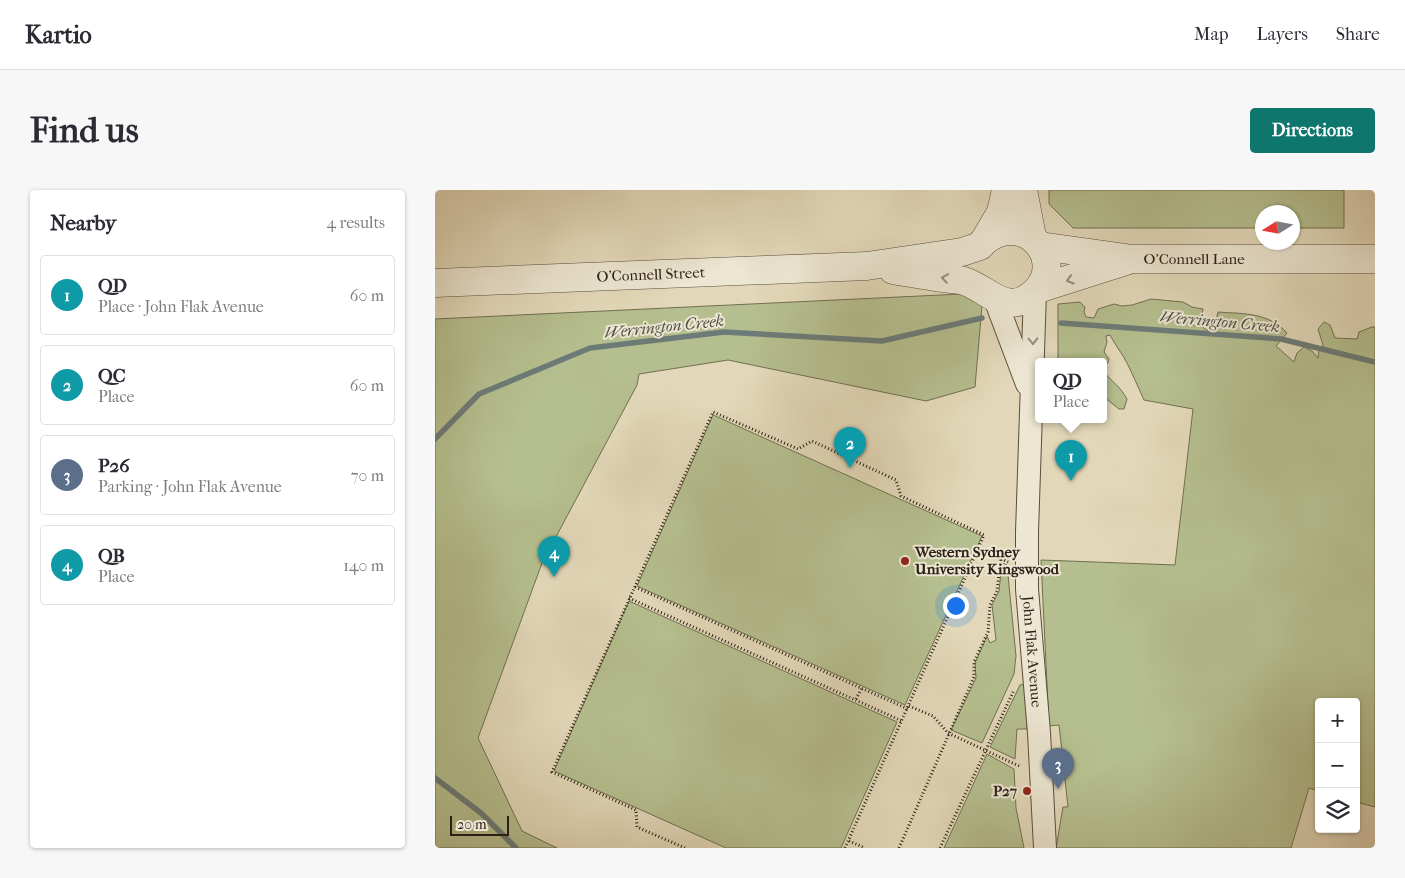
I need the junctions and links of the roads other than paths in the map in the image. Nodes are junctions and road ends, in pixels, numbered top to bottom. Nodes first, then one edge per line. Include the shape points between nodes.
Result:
1 (1006, 190) edge
2 (1023, 190) edge
3 (1036, 242) junction
4 (982, 244) junction
5 (1133, 259) junction
6 (1375, 259) edge
7 (867, 266) junction
8 (435, 282) edge
9 (1037, 291) junction
10 (992, 298) junction
11 (1031, 395) junction
12 (1045, 848) edge

1 - 4 street via 1001,212
2 - 3 street
3 - 4 street, O'Connell Street via 1022,232 1012,230 991,235
3 - 5 street, O'Connell Lane
3 - 9 street via 1045,257 1046,268
4 - 7 street, O'Connell Street via 962,252
4 - 10 street via 975,256 976,278
5 - 6 street, O'Connell Lane
5 -> 9 street, O'Connell Lane
7 - 8 street, O'Connell Street
10 -> 7 street, O'Connell Street via 965,282
9 - 10 street, O'Connell Street via 1017,302
9 -> 11 street, John Flak Avenue
10 - 11 street, John Flak Avenue
11 - 12 street, John Flak Avenue via 1027,589

